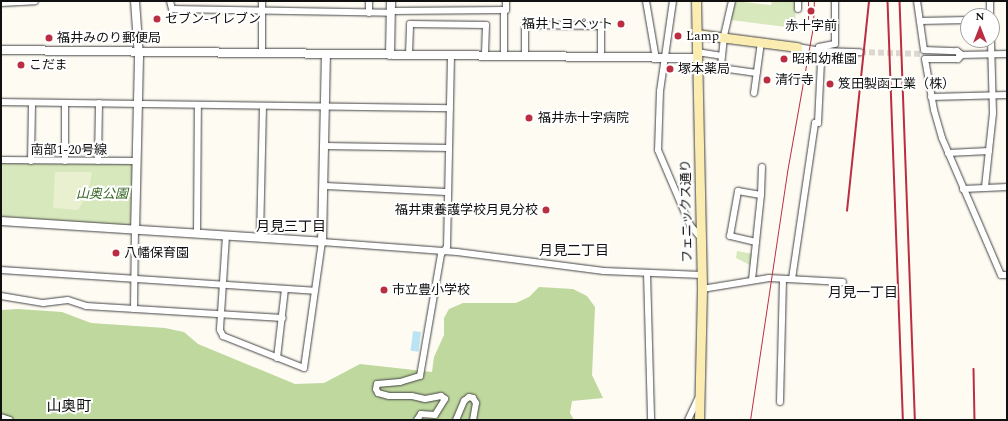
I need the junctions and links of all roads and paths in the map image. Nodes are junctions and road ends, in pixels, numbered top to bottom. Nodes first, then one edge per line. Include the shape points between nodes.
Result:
1 (35, 1) edge
2 (135, 1) edge
3 (170, 1) edge
4 (262, 1) edge
5 (369, 1) edge
6 (391, 1) edge
7 (506, 1) edge
8 (646, 1) edge
9 (673, 1) edge
10 (696, 1) edge
11 (732, 1) edge
12 (798, 1) edge
13 (835, 1) edge
14 (917, 1) edge
15 (1, 3) edge
16 (798, 9) dead end
17 (504, 10) junction
18 (262, 12) junction
19 (391, 12) junction
20 (369, 13) junction
21 (960, 20) edge
22 (920, 21) junction
23 (697, 34) junction
24 (724, 37) junction
25 (761, 42) junction
26 (797, 47) joint
27 (991, 48) edge
28 (1, 50) edge
29 (818, 50) junction
30 (139, 52) junction
31 (860, 52) tunnel mouth
32 (262, 53) junction
33 (326, 54) junction
34 (924, 54) tunnel mouth
35 (991, 54) junction
36 (1007, 54) edge
37 (390, 55) junction
38 (410, 55) junction
39 (697, 55) junction
40 (962, 55) junction
41 (451, 56) junction
42 (485, 56) junction
43 (504, 56) junction
44 (722, 56) junction
45 (525, 57) junction
46 (601, 58) junction
47 (660, 59) junction
48 (757, 73) junction
49 (754, 93) dead end
50 (992, 95) junction
51 (1007, 95) edge
52 (931, 97) junction
53 (1, 102) edge
54 (32, 103) junction
55 (65, 103) junction
56 (99, 104) junction
57 (138, 104) junction
58 (198, 105) junction
59 (263, 106) junction
60 (326, 107) junction
61 (450, 108) junction
62 (325, 146) junction
63 (449, 148) junction
64 (989, 151) junction
65 (948, 153) junction
66 (1, 160) edge
67 (31, 161) junction
68 (65, 161) junction
69 (98, 161) junction
70 (136, 162) junction
71 (762, 167) dead end
72 (324, 186) junction
73 (1007, 186) edge
74 (985, 187) junction
75 (963, 189) junction
76 (448, 192) junction
77 (761, 195) junction
78 (1, 221) edge
79 (136, 229) junction
80 (197, 234) junction
81 (226, 236) junction
82 (260, 238) junction
83 (701, 238) junction
84 (322, 242) junction
85 (756, 242) junction
86 (444, 251) junction
87 (1, 270) edge
88 (647, 273) junction
89 (702, 274) junction
90 (1007, 275) edge
91 (135, 278) junction
92 (783, 279) junction
93 (792, 279) junction
94 (752, 280) junction
95 (843, 282) dead end
96 (223, 284) junction
97 (285, 289) junction
98 (702, 289) junction
99 (314, 291) junction
100 (1, 296) edge
101 (134, 309) junction
102 (220, 313) junction
103 (283, 318) junction
104 (277, 358) junction
105 (699, 396) junction
106 (780, 402) dead end
107 (1, 417) edge
108 (10, 420) edge
109 (417, 420) edge
110 (456, 420) edge
111 (473, 420) edge
112 (651, 420) edge
113 (688, 420) edge
114 (699, 420) edge

1 - 15 street
2 - 30 street
3 - 18 street via 172,9
4 - 18 street
5 - 20 street
6 - 19 street
7 - 17 street
8 - 47 street
9 - 47 street
10 - 23 main road, フェニックス通り
11 - 24 street
12 - 16 street
13 - 29 street via 835,44 820,47
14 - 22 street
17 - 19 street
17 - 43 street
18 - 20 street
18 - 32 street
19 - 20 street
19 - 37 street
21 - 22 street
22 - 40 street via 924,50 957,52
23 - 24 main road
23 - 39 main road, フェニックス通り
24 - 25 main road
24 - 44 street
25 - 26 main road
25 - 48 street
26 - 29 street
27 - 35 street
28 - 30 street
29 - 31 street
29 - 93 street via 821,61 818,123 815,123
30 - 32 street
30 - 57 street
32 - 33 street
33 - 37 street
33 - 60 street
34 - 40 street
35 - 36 street
35 - 40 street
35 - 50 street
37 - 38 street
38 - 41 street
38 - 42 street via 410,24 486,26
39 - 44 street
39 - 47 street
39 - 83 main road, フェニックス通り
40 - 52 street via 958,59 925,59
41 - 42 street
41 - 61 street
42 - 43 street
43 - 45 street
44 - 48 street via 721,68
45 - 46 street
45 - 46 street via 525,26 601,26
46 - 47 street
47 - 83 street via 658,150 690,225
48 - 49 street
50 - 51 street
50 - 52 street
50 - 64 street
52 - 65 street
53 - 54 street
54 - 55 street
54 - 67 street
55 - 56 street
55 - 68 street
56 - 57 street
56 - 69 street
57 - 58 street
57 - 70 street
58 - 59 street
58 - 80 street
59 - 60 street
59 - 82 street
60 - 61 street
60 - 62 street
61 - 63 street
62 - 63 street
62 - 72 street
63 - 76 street
64 - 65 street
64 - 74 street
65 - 75 street
66 - 67 street, 南部1-20号線
67 - 68 street, 南部1-20号線
68 - 69 street, 南部1-20号線
69 - 70 street, 南部1-20号線
70 - 79 street
71 - 77 street
72 - 76 street
72 - 84 street
73 - 74 street
74 - 75 street
75 - 90 street via 1002,275
76 - 86 street via 447,247
77 - 85 street
77 - 85 street via 738,191 730,236
78 - 79 street
79 - 80 street
79 - 91 street
80 - 81 street
81 - 82 street
81 - 96 street
82 - 84 street
83 - 89 main road, フェニックス通り
84 - 86 street
84 - 99 street
85 - 94 street
86 - 88 street via 604,271
86 - 109 street via 441,254 420,376 400,382 377,384 376,389 389,396 425,399 441,396 444,399 436,415 421,414
87 - 91 street
88 - 89 street
88 - 112 street
89 - 98 main road, フェニックス通り
91 - 96 street
91 - 101 street
92 - 93 street
92 - 94 street
92 - 106 street
93 - 95 street
94 - 98 street
96 - 97 street
96 - 102 street
97 - 99 street
97 - 103 street
98 - 105 main road, フェニックス通り
99 - 104 street via 304,368
100 - 101 street via 43,303 68,300 86,306
101 - 102 street
102 - 103 street
102 - 104 street via 220,330 223,336
103 - 104 street
105 - 113 street
105 - 114 main road, フェニックス通り
107 - 108 street
110 - 111 street via 464,401 469,397 476,403

